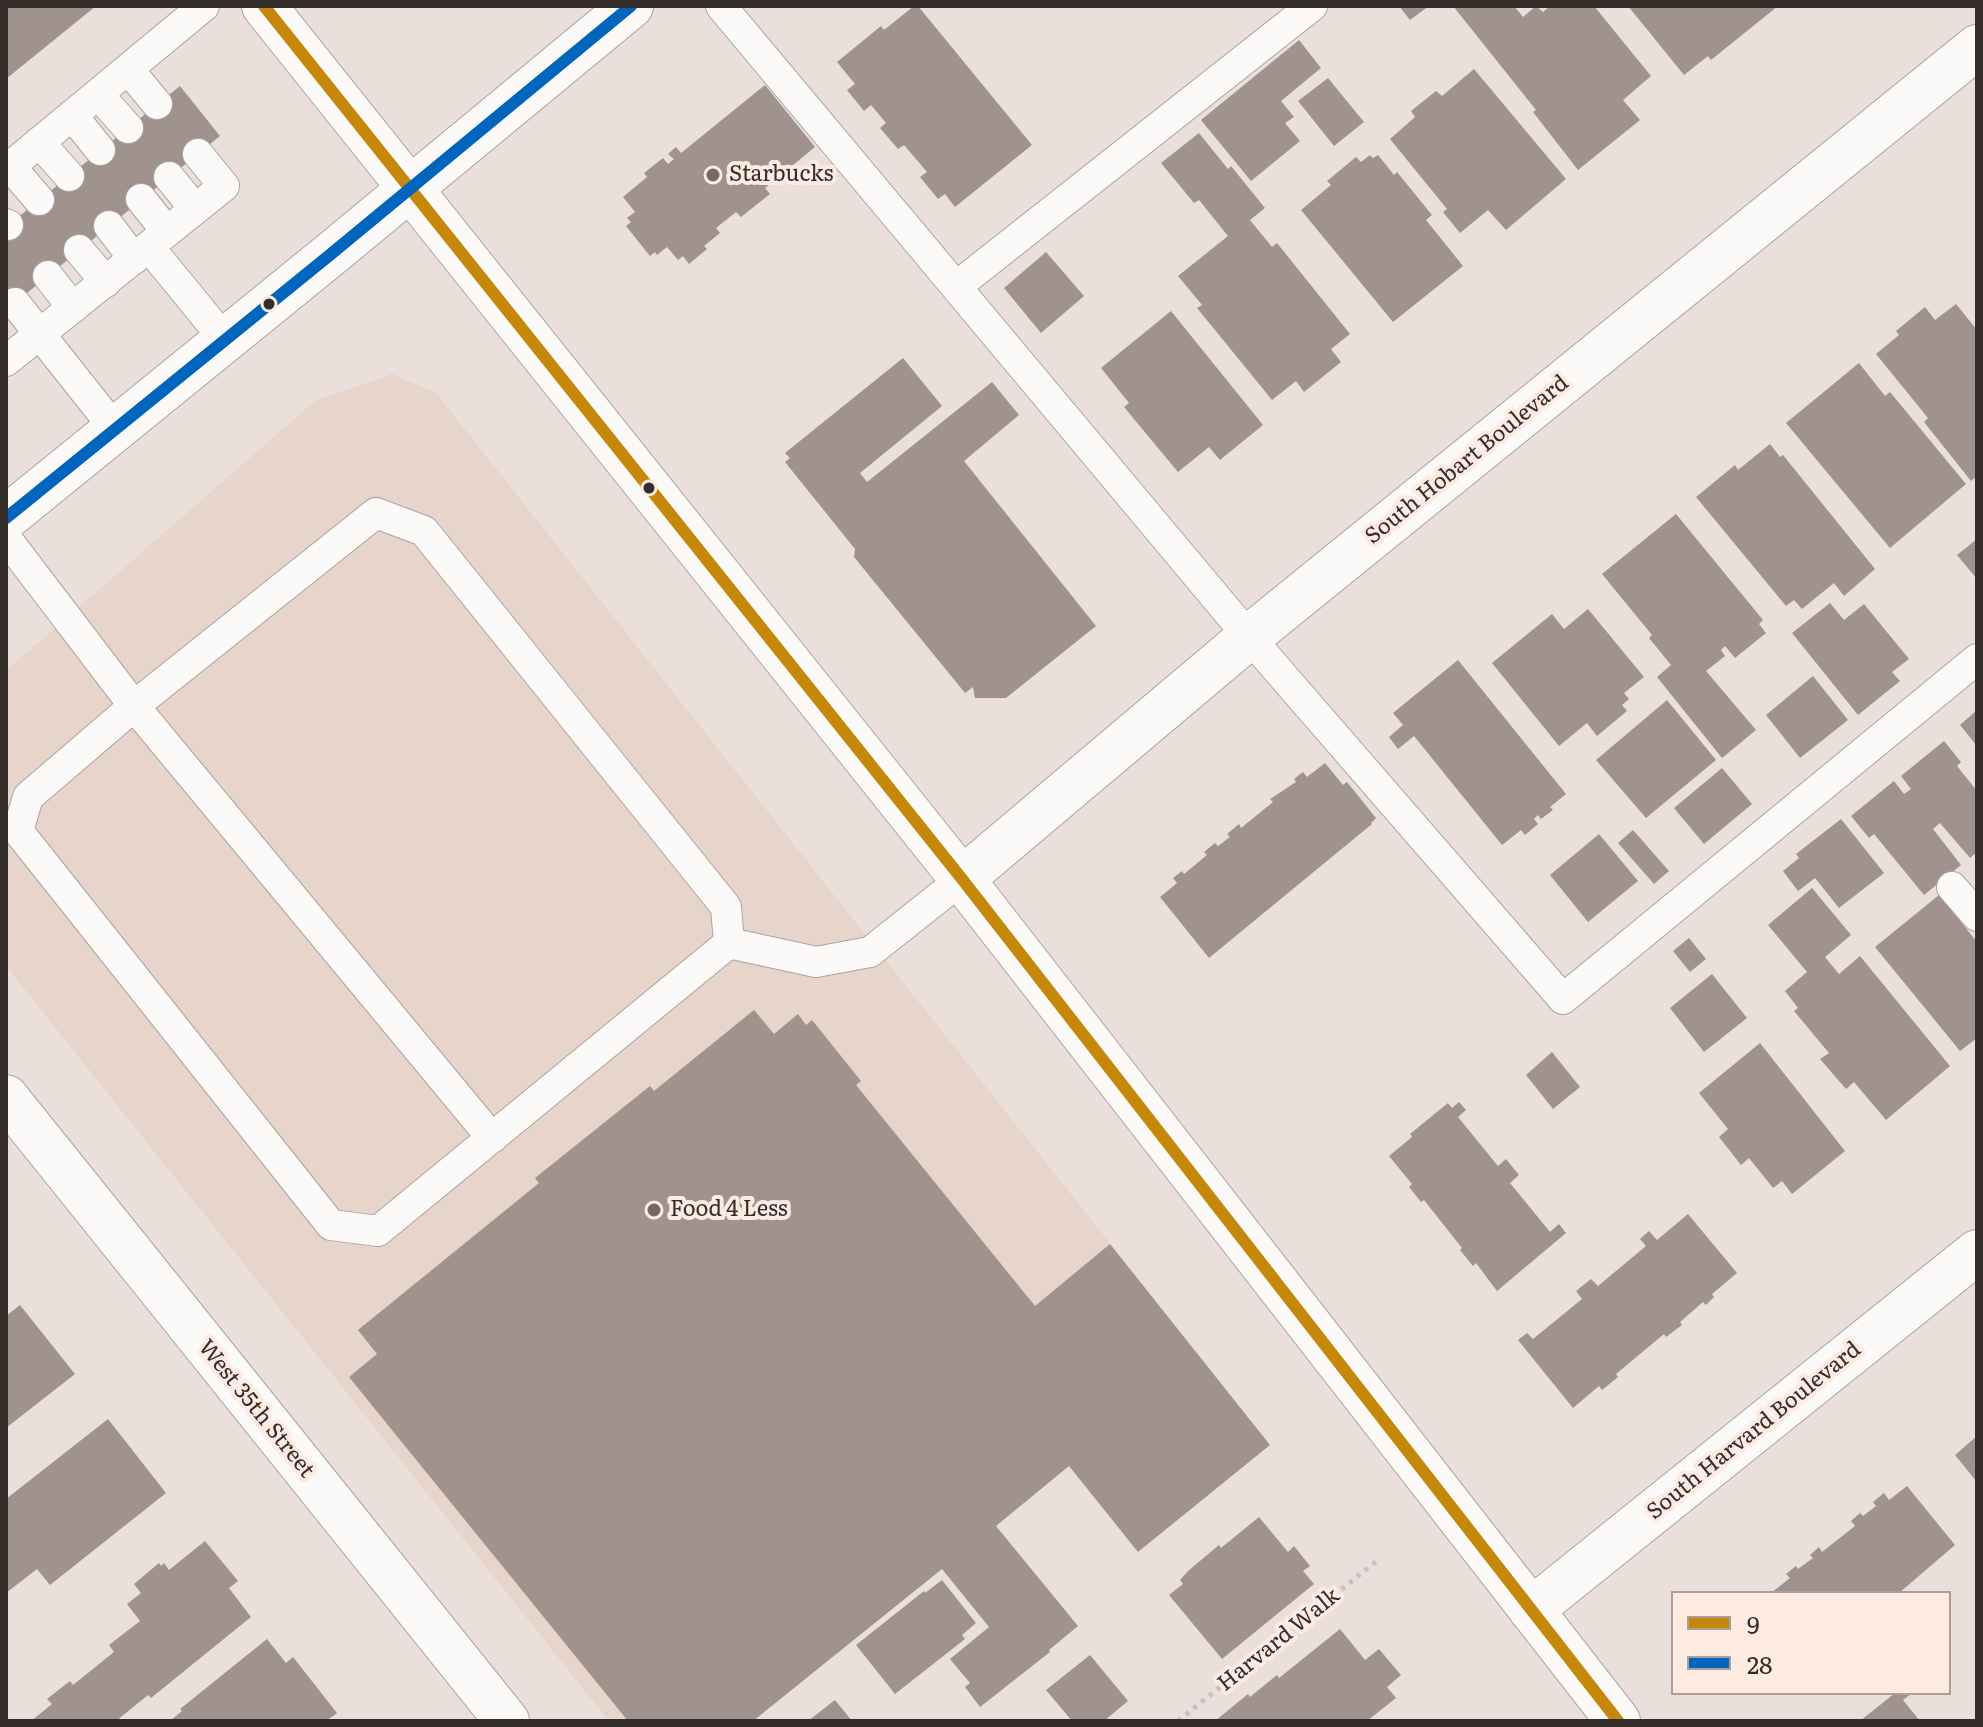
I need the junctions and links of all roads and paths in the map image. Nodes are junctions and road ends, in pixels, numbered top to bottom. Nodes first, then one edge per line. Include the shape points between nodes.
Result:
1 (204, 6) edge
2 (631, 6) edge
3 (721, 6) edge
4 (1312, 6) edge
5 (275, 10) edge
6 (1977, 47) edge
7 (128, 69) junction
8 (98, 94) junction
9 (157, 104) dead end
10 (72, 115) junction
11 (128, 128) dead end
12 (39, 142) junction
13 (100, 150) dead end
14 (198, 154) dead end
15 (8, 168) edge
16 (69, 176) dead end
17 (169, 177) dead end
18 (411, 188) junction
19 (141, 199) dead end
20 (39, 200) dead end
21 (195, 209) junction
22 (109, 226) dead end
23 (150, 246) junction
24 (79, 250) dead end
25 (48, 276) dead end
26 (106, 282) junction
27 (957, 286) junction
28 (15, 303) dead end
29 (73, 308) junction
30 (39, 334) junction
31 (225, 340) junction
32 (6, 361) edge
33 (115, 429) junction
34 (6, 518) edge
35 (6, 538) edge
36 (1249, 637) junction
37 (1977, 659) edge
38 (134, 706) junction
39 (962, 879) junction
40 (1952, 887) dead end
41 (1977, 916) edge
42 (729, 943) junction
43 (6, 1097) edge
44 (492, 1138) junction
45 (1977, 1252) edge
46 (1379, 1559) dead end
47 (1531, 1610) junction
48 (507, 1721) edge
49 (1178, 1721) edge
50 (1618, 1721) edge

1 - 7 lane
2 - 18 main road
3 - 27 lane
4 - 27 lane
5 - 18 main road
6 - 36 main road, South Hobart Boulevard
7 - 8 lane
7 - 9 lane
8 - 10 lane
8 - 11 lane
10 - 12 lane
10 - 13 lane
12 - 15 lane
12 - 16 lane
14 - 21 lane via 224,186
15 - 20 lane
17 - 21 lane
18 - 31 main road
18 - 39 main road
19 - 23 lane
21 - 23 lane
22 - 23 lane
23 - 26 lane
23 - 31 lane
24 - 26 lane
25 - 29 lane
26 - 29 lane
27 - 36 lane
28 - 30 lane
29 - 30 lane
30 - 32 lane
30 - 33 lane
31 - 33 main road
33 - 34 main road
35 - 38 lane
36 - 37 lane via 1563,999
36 - 39 main road, South Hobart Boulevard
38 - 42 lane via 376,513 424,531 726,907
38 - 44 lane
38 - 44 lane via 28,797 18,831 331,1225 378,1231
39 - 42 lane via 870,952 816,962
39 - 47 main road
40 - 41 lane
42 - 44 lane
43 - 48 main road, West 35th Street
45 - 47 main road, South Harvard Boulevard
46 - 49 path, Harvard Walk
47 - 50 main road

